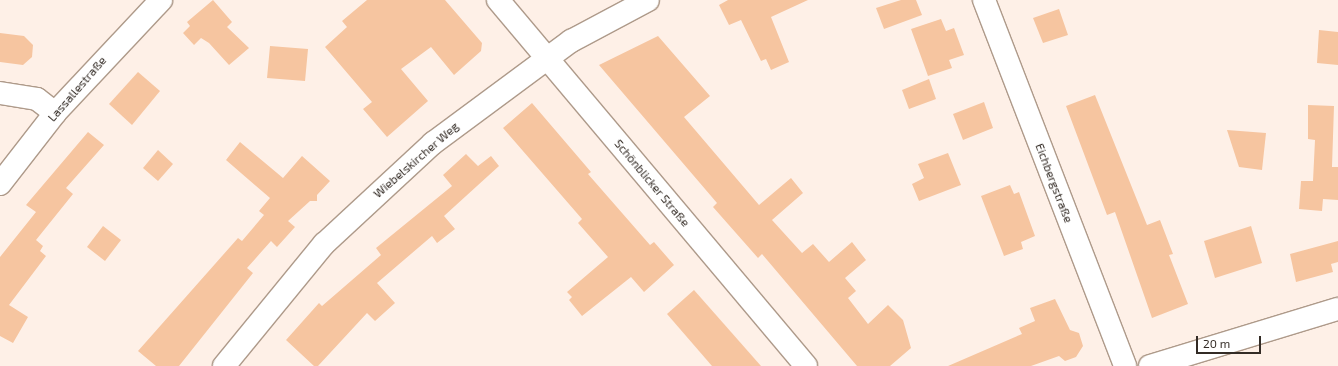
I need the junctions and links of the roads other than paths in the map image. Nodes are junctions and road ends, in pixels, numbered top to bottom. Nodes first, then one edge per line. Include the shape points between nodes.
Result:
1 (161, 0) edge
2 (498, 0) edge
3 (648, 0) edge
4 (984, 0) edge
5 (548, 58) junction
6 (0, 94) edge
7 (55, 113) junction
8 (0, 184) edge
9 (1338, 309) edge
10 (224, 366) edge
11 (806, 366) edge
12 (1125, 366) edge
13 (1150, 366) edge

1 - 7 street, Lassallestraße
2 - 5 street, Schönblicker Straße
3 - 5 street, Wiebelskircher Weg
4 - 12 street, Eichbergstraße
5 - 10 street, Wiebelskircher Weg via 483,103 382,188 324,244
5 - 11 street, Schönblicker Straße
6 - 7 street via 37,99
7 - 8 street, Lassallestraße
9 - 13 street

